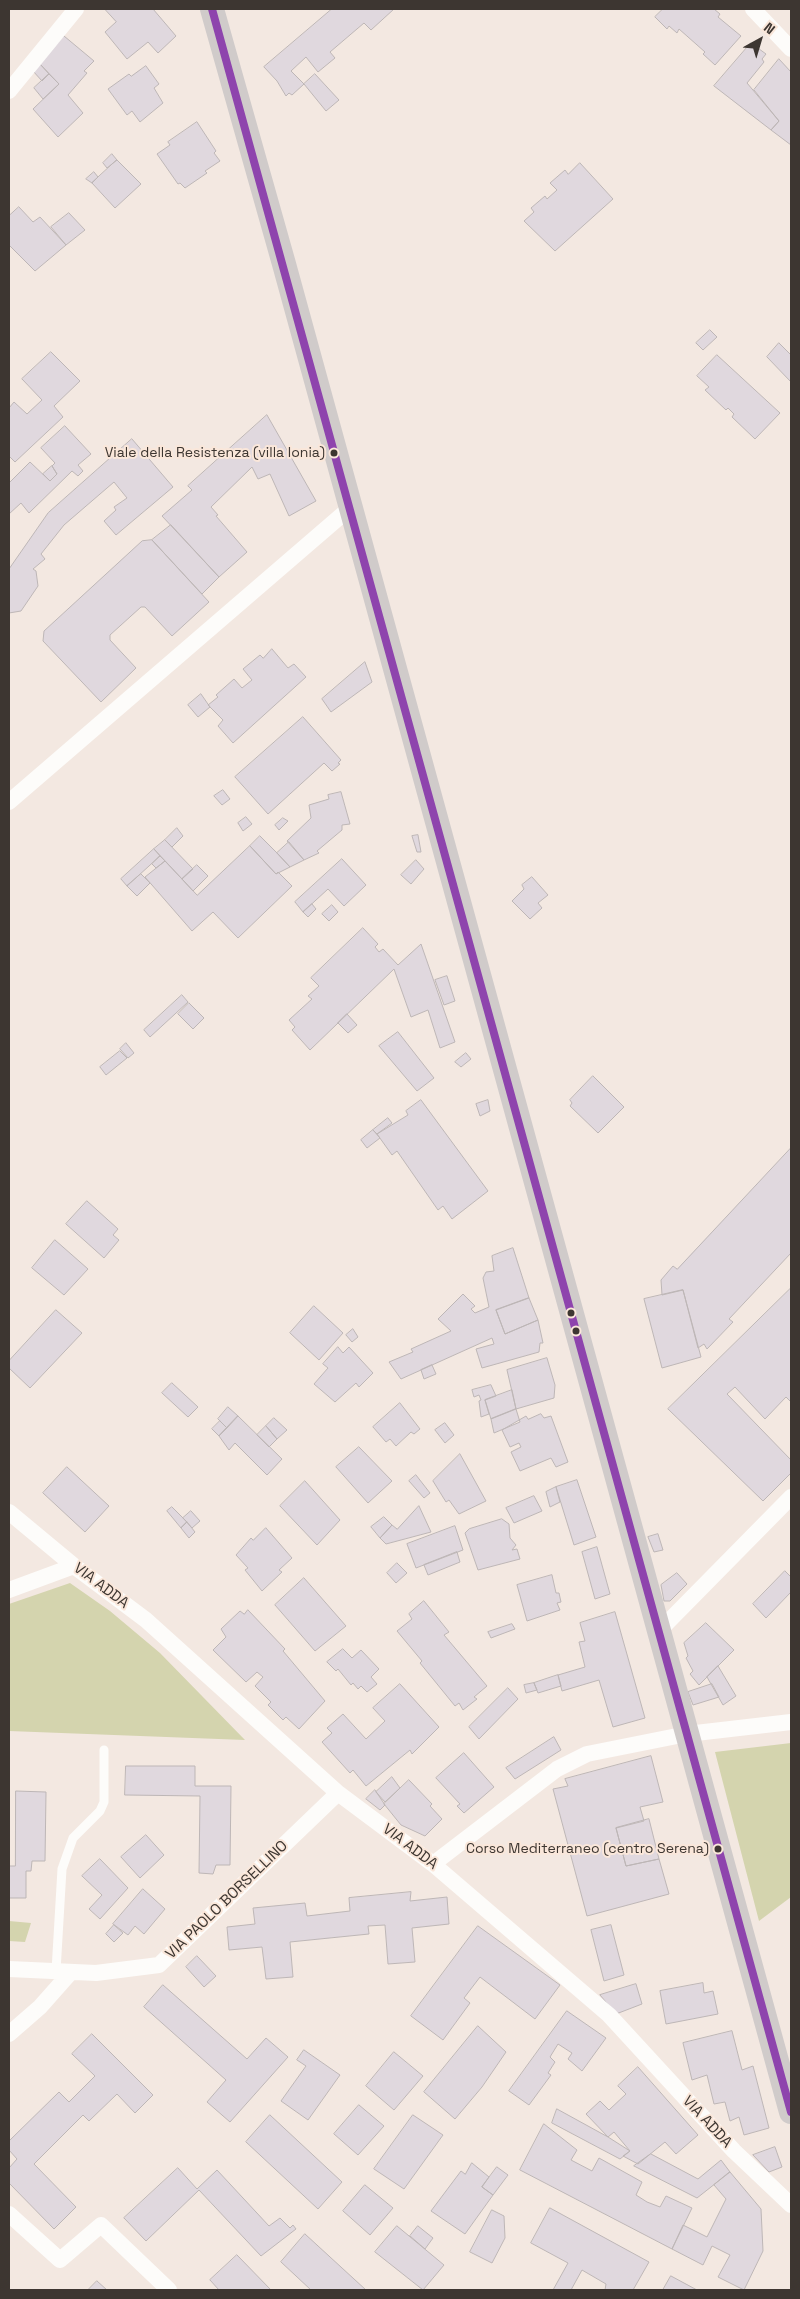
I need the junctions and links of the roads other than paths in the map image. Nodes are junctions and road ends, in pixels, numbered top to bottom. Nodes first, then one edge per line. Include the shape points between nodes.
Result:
1 (76, 9) edge
2 (212, 9) edge
3 (753, 9) edge
4 (791, 49) edge
5 (9, 91) edge
6 (350, 508) junction
7 (9, 802) edge
8 (791, 1497) edge
9 (9, 1512) edge
10 (74, 1566) junction
11 (9, 1590) edge
12 (658, 1632) junction
13 (791, 1722) edge
14 (687, 1734) junction
15 (104, 1750) dead end
16 (338, 1793) junction
17 (433, 1864) junction
18 (9, 1969) edge
19 (63, 1972) junction
20 (9, 2034) edge
21 (791, 2112) edge
22 (791, 2204) edge
23 (9, 2214) edge
24 (169, 2290) edge

1 - 5 street
2 - 6 main road
3 - 4 street
6 - 7 street
6 - 12 main road
8 - 12 street
9 - 10 street, VIA ADDA
10 - 11 street
10 - 16 street, VIA ADDA via 146,1620
12 - 14 main road
13 - 14 street
14 - 17 street via 587,1754 557,1769
14 - 21 main road
15 - 19 lane via 104,1802 100,1812 73,1838 62,1869
16 - 17 street, VIA ADDA
16 - 19 street, VIA PAOLO BORSELLINO via 159,1965 96,1973
17 - 22 street, VIA ADDA via 609,2015 734,2151
18 - 19 street, VIA PAOLO BORSELLINO
19 - 20 street via 40,2007
23 - 24 street via 60,2260 101,2225

